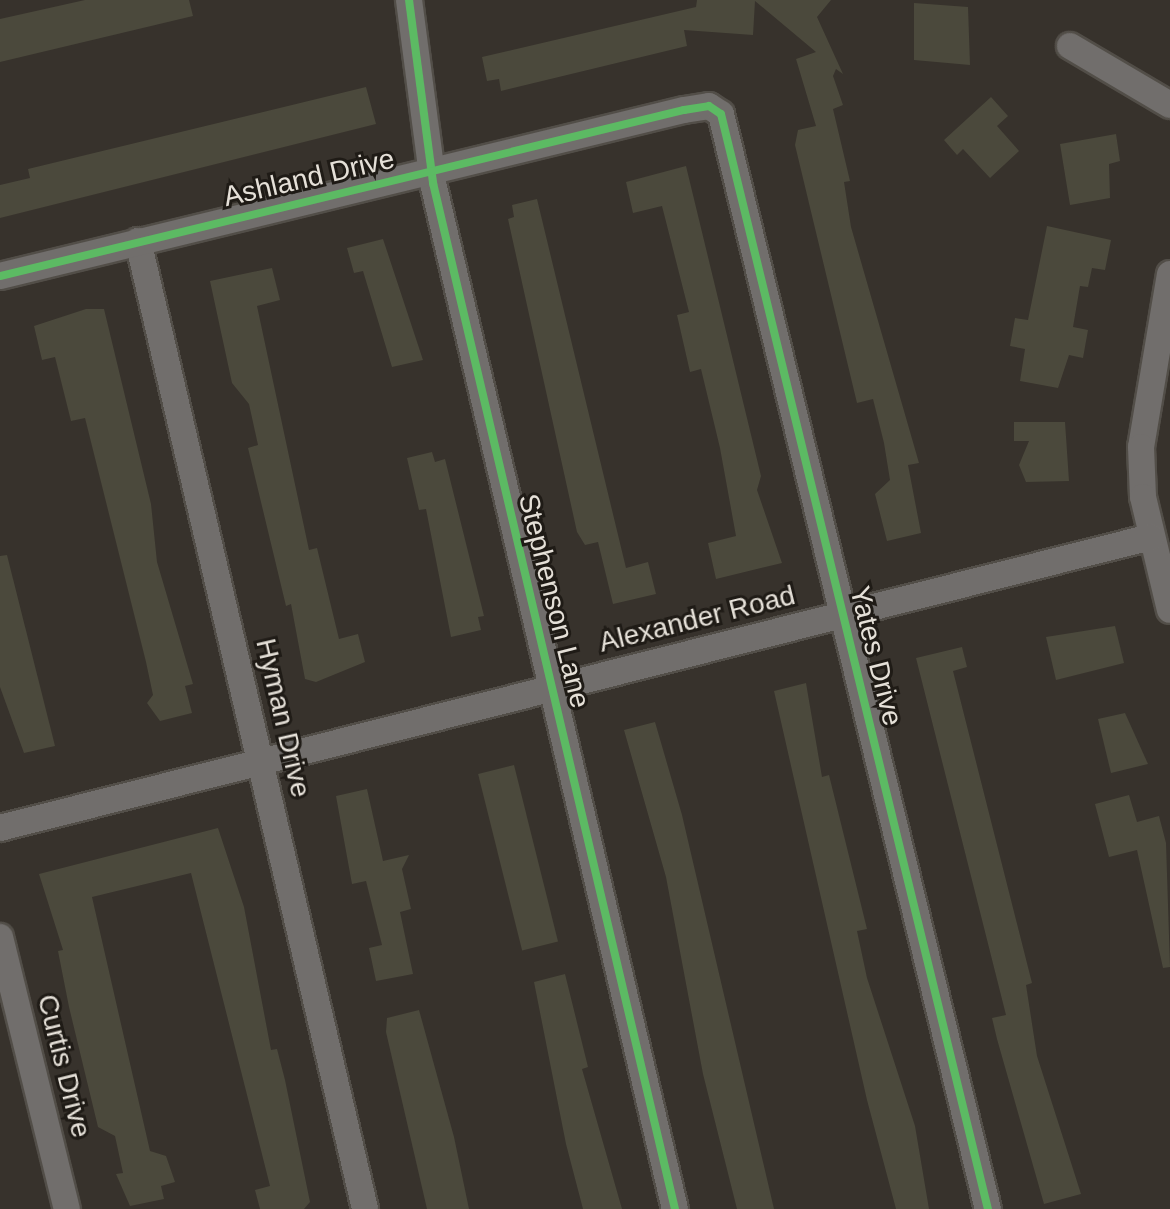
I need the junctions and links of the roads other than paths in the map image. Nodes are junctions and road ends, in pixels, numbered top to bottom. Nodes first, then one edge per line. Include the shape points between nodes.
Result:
1 (409, 0) edge
2 (1070, 46) dead end
3 (1170, 105) edge
4 (721, 114) joint
5 (431, 171) junction
6 (138, 241) junction
7 (1170, 274) edge
8 (0, 276) edge
9 (1151, 537) junction
10 (1170, 610) edge
11 (843, 615) junction
12 (552, 688) junction
13 (260, 763) junction
14 (0, 828) edge
15 (0, 937) edge
16 (67, 1209) edge
17 (365, 1209) edge
18 (675, 1209) edge
19 (988, 1209) edge

1 - 5 street, Stephenson Lane
2 - 3 street
4 - 5 street, Ashland Drive via 709,106 684,110
4 - 11 street, Yates Drive
5 - 6 street, Ashland Drive
5 - 12 street, Stephenson Lane
6 - 8 street, Ashland Drive
6 - 13 street, Hyman Drive
7 - 9 street via 1141,447
9 - 10 street
9 - 11 street, Alexander Road
11 - 12 street, Alexander Road
11 - 19 street, Yates Drive
12 - 13 street, Alexander Road
12 - 18 street, Stephenson Lane
13 - 14 street, Alexander Road
13 - 17 street, Hyman Drive
15 - 16 street, Curtis Drive

